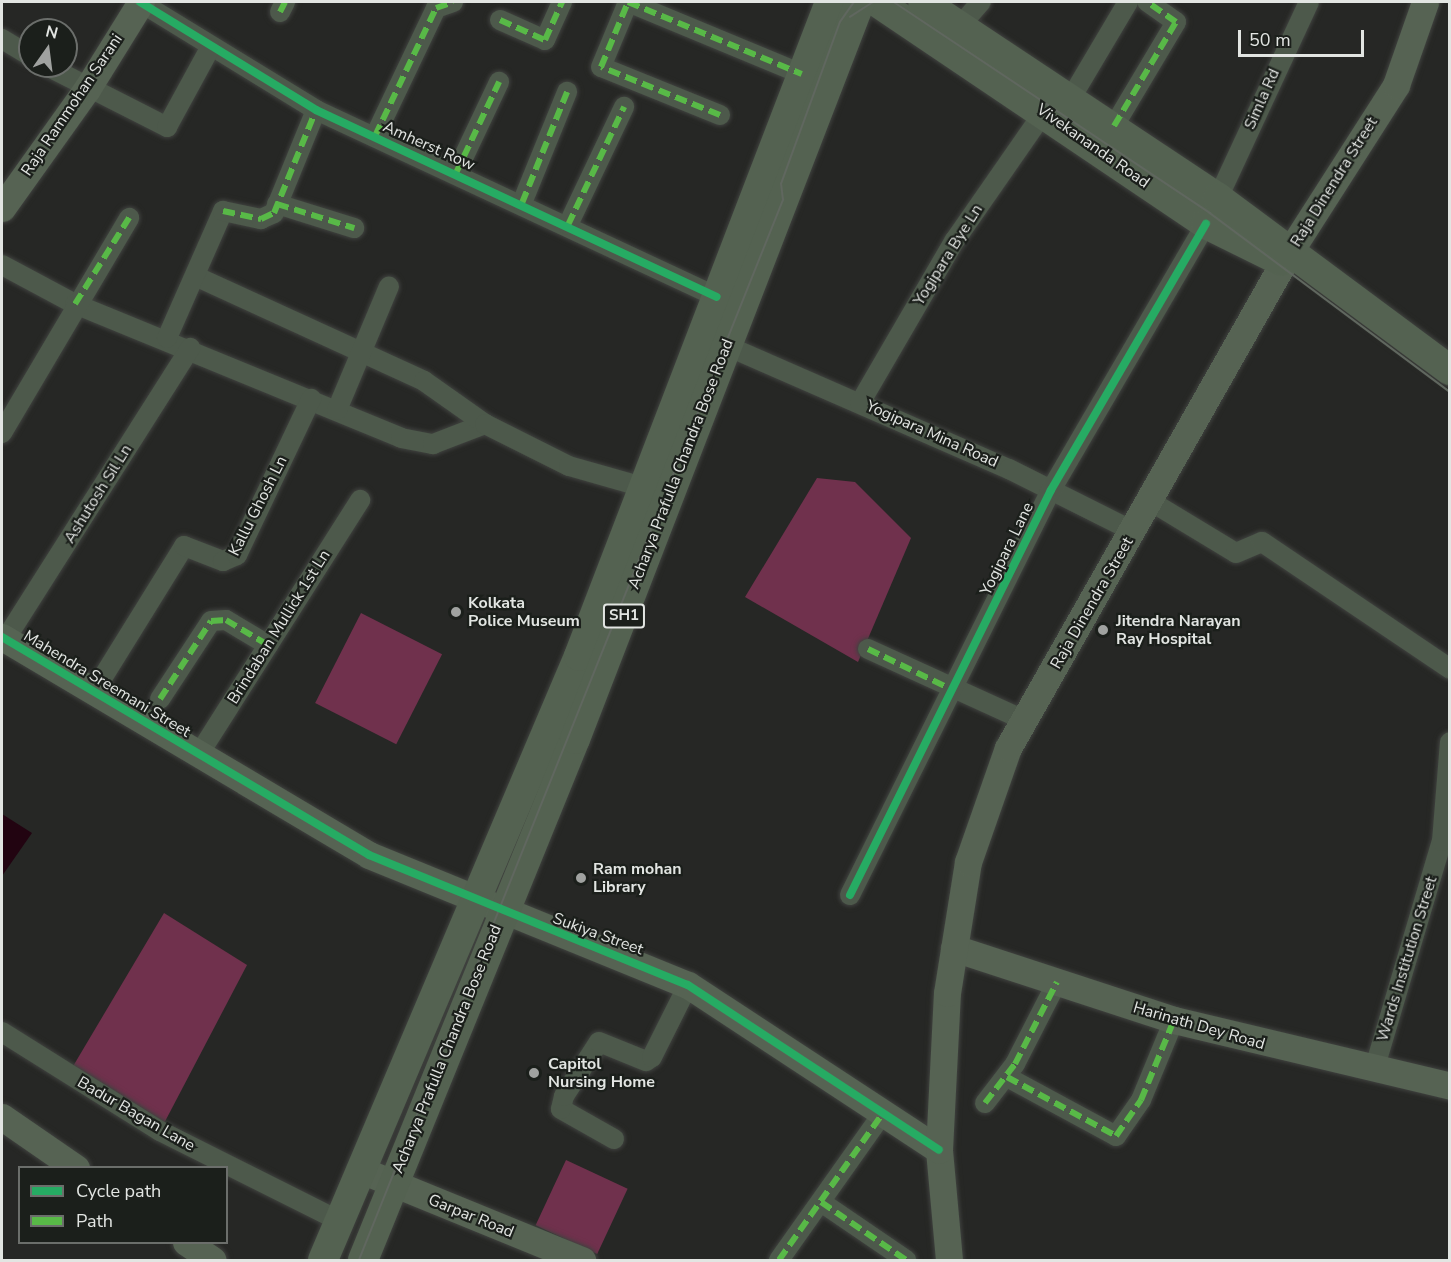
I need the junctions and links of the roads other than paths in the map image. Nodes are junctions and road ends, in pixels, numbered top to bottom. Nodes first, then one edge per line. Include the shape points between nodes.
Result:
1 (140, 2) edge
2 (453, 2) edge
3 (562, 2) edge
4 (877, 2) edge
5 (923, 2) edge
6 (981, 2) edge
7 (1128, 2) edge
8 (1147, 2) edge
9 (1309, 2) edge
10 (1425, 2) edge
11 (840, 15) edge
12 (500, 20) dead end
13 (960, 26) junction
14 (2, 39) edge
15 (210, 48) junction
16 (18, 49) edge
17 (802, 74) junction
18 (68, 78) edge
19 (499, 82) dead end
20 (87, 89) junction
21 (567, 92) dead end
22 (1071, 98) junction
23 (624, 107) dead end
24 (316, 110) junction
25 (1044, 112) junction
26 (720, 115) dead end
27 (1114, 126) junction
28 (375, 136) junction
29 (456, 172) junction
30 (522, 203) junction
31 (277, 204) junction
32 (2, 208) edge
33 (1212, 211) junction
34 (129, 218) dead end
35 (568, 225) junction
36 (354, 228) dead end
37 (1287, 257) junction
38 (2, 265) edge
39 (195, 276) junction
40 (389, 286) dead end
41 (717, 297) junction
42 (75, 304) junction
43 (167, 338) junction
44 (715, 340) junction
45 (190, 348) junction
46 (360, 353) junction
47 (1449, 370) edge
48 (311, 399) junction
49 (860, 403) junction
50 (337, 410) junction
51 (485, 424) junction
52 (2, 433) edge
53 (646, 488) junction
54 (1051, 490) junction
55 (360, 500) dead end
56 (1150, 501) junction
57 (1133, 531) junction
58 (3, 639) edge
59 (268, 645) junction
60 (868, 649) dead end
61 (1449, 669) edge
62 (953, 690) junction
63 (93, 693) junction
64 (160, 699) dead end
65 (1024, 720) junction
66 (1449, 742) edge
67 (199, 754) junction
68 (850, 895) dead end
69 (490, 908) junction
70 (954, 948) junction
71 (1057, 982) junction
72 (688, 985) junction
73 (1174, 1020) junction
74 (2, 1032) edge
75 (1374, 1070) junction
76 (1007, 1077) junction
77 (1449, 1086) edge
78 (985, 1103) dead end
79 (883, 1113) junction
80 (2, 1117) edge
81 (614, 1139) dead end
82 (939, 1150) junction
83 (75, 1166) edge
84 (361, 1170) junction
85 (392, 1188) junction
86 (821, 1202) junction
87 (338, 1220) junction
88 (189, 1244) edge
89 (213, 1260) edge
90 (323, 1260) edge
91 (363, 1260) edge
92 (582, 1260) edge
93 (779, 1260) edge
94 (906, 1260) edge
95 (949, 1260) edge

1 - 15 street, Amherst Row
1 - 20 street, Raja Rammohan Sarani
2 - 28 street via 436,8
3 - 12 street via 545,40
4 - 25 main road, Vivekananda Road
5 - 13 main road, Vivekananda Road
6 - 13 street
7 - 22 street
8 - 27 street via 1176,22
9 - 33 street, Simla Rd
10 - 37 street, Raja Dinendra Street via 1396,85
11 - 17 main road, Acharya Prafulla Chandra Bose Road / SH1
11 - 44 main road, Acharya Prafulla Chandra Bose Road / SH1
13 - 22 main road, Vivekananda Road
14 - 16 street
15 - 20 street via 172,123 160,127
15 - 24 street, Amherst Row
17 - 26 street via 628,2 601,67
17 - 41 main road, Acharya Prafulla Chandra Bose Road / SH1
18 - 20 street
19 - 29 street
20 - 32 street, Raja Rammohan Sarani
21 - 30 street
22 - 27 main road, Vivekananda Road
23 - 35 street
24 - 28 street, Amherst Row
24 - 31 street
25 - 33 main road, Vivekananda Road
25 - 49 street, Yogipara Bye Ln via 955,240
27 - 33 main road, Vivekananda Road
28 - 29 street, Amherst Row
29 - 30 street, Amherst Row
30 - 35 street, Amherst Row
31 - 36 street
31 - 39 street via 268,219 223,211
33 - 37 main road, Vivekananda Road
33 - 54 street, Yogipara Lane
34 - 42 street
35 - 41 street, Amherst Row
37 - 47 main road, Vivekananda Road
37 - 56 street, Raja Dinendra Street
38 - 42 street
39 - 43 street
39 - 46 street
40 - 46 street
41 - 44 main road, Acharya Prafulla Chandra Bose Road / SH1
42 - 43 street
42 - 52 street
43 - 45 street
44 - 49 street, Yogipara Mina Road
44 - 53 main road, Acharya Prafulla Chandra Bose Road / SH1
44 - 69 main road, Acharya Prafulla Chandra Bose Road / SH1 via 576,739
45 - 48 street
45 - 58 street, Ashutosh Sil Ln
46 - 50 street
46 - 51 street via 424,381
48 - 50 street
48 - 63 street, Kallu Ghosh Ln via 237,555 223,561 192,547 178,552
49 - 54 street, Yogipara Mina Road
50 - 51 street via 401,438 433,444
51 - 53 street via 569,466
53 - 69 main road, Acharya Prafulla Chandra Bose Road / SH1
54 - 57 street, Yogipara Mina Road
54 - 62 street, Yogipara Lane
55 - 59 street, Brindaban Mullick 1st Ln
56 - 57 street, Raja Dinendra Street
56 - 61 street via 1236,553 1262,542
57 - 65 street, Raja Dinendra Street
58 - 63 street, Mahendra Sreemani Street
59 - 64 street via 226,620 211,621
59 - 67 street, Brindaban Mullick 1st Ln
60 - 62 street
62 - 65 street
62 - 68 street, Yogipara Lane
63 - 67 street, Mahendra Sreemani Street
65 - 70 street, Raja Dinendra Street via 1008,748 968,862
66 - 75 street, Wards Institution Street via 1443,841
67 - 69 street, Sukiya Street via 369,855
69 - 72 street, Sukiya Street via 609,950
69 - 84 main road, Acharya Prafulla Chandra Bose Road / SH1 via 412,1042
69 - 85 main road, Acharya Prafulla Chandra Bose Road / SH1
70 - 71 street, Harinath Dey Road
70 - 82 street, Raja Dinendra Street
71 - 73 street, Harinath Dey Road
71 - 76 street
72 - 79 street, Sukiya Street
72 - 81 street via 652,1057 646,1061 599,1042 564,1096 561,1109
73 - 75 street, Harinath Dey Road
73 - 76 street via 1140,1100 1116,1136
74 - 87 street, Badur Bagan Lane via 160,1131
75 - 77 street, Harinath Dey Road
76 - 78 street
79 - 82 street, Sukiya Street
79 - 86 street
80 - 83 street
82 - 95 street, Raja Dinendra Street
84 - 85 street, Garpar Road
84 - 87 main road, Acharya Prafulla Chandra Bose Road
85 - 91 main road, SH1
85 - 92 street, Garpar Road
86 - 93 street
86 - 94 street
87 - 90 main road, Acharya Prafulla Chandra Bose Road
88 - 89 street

